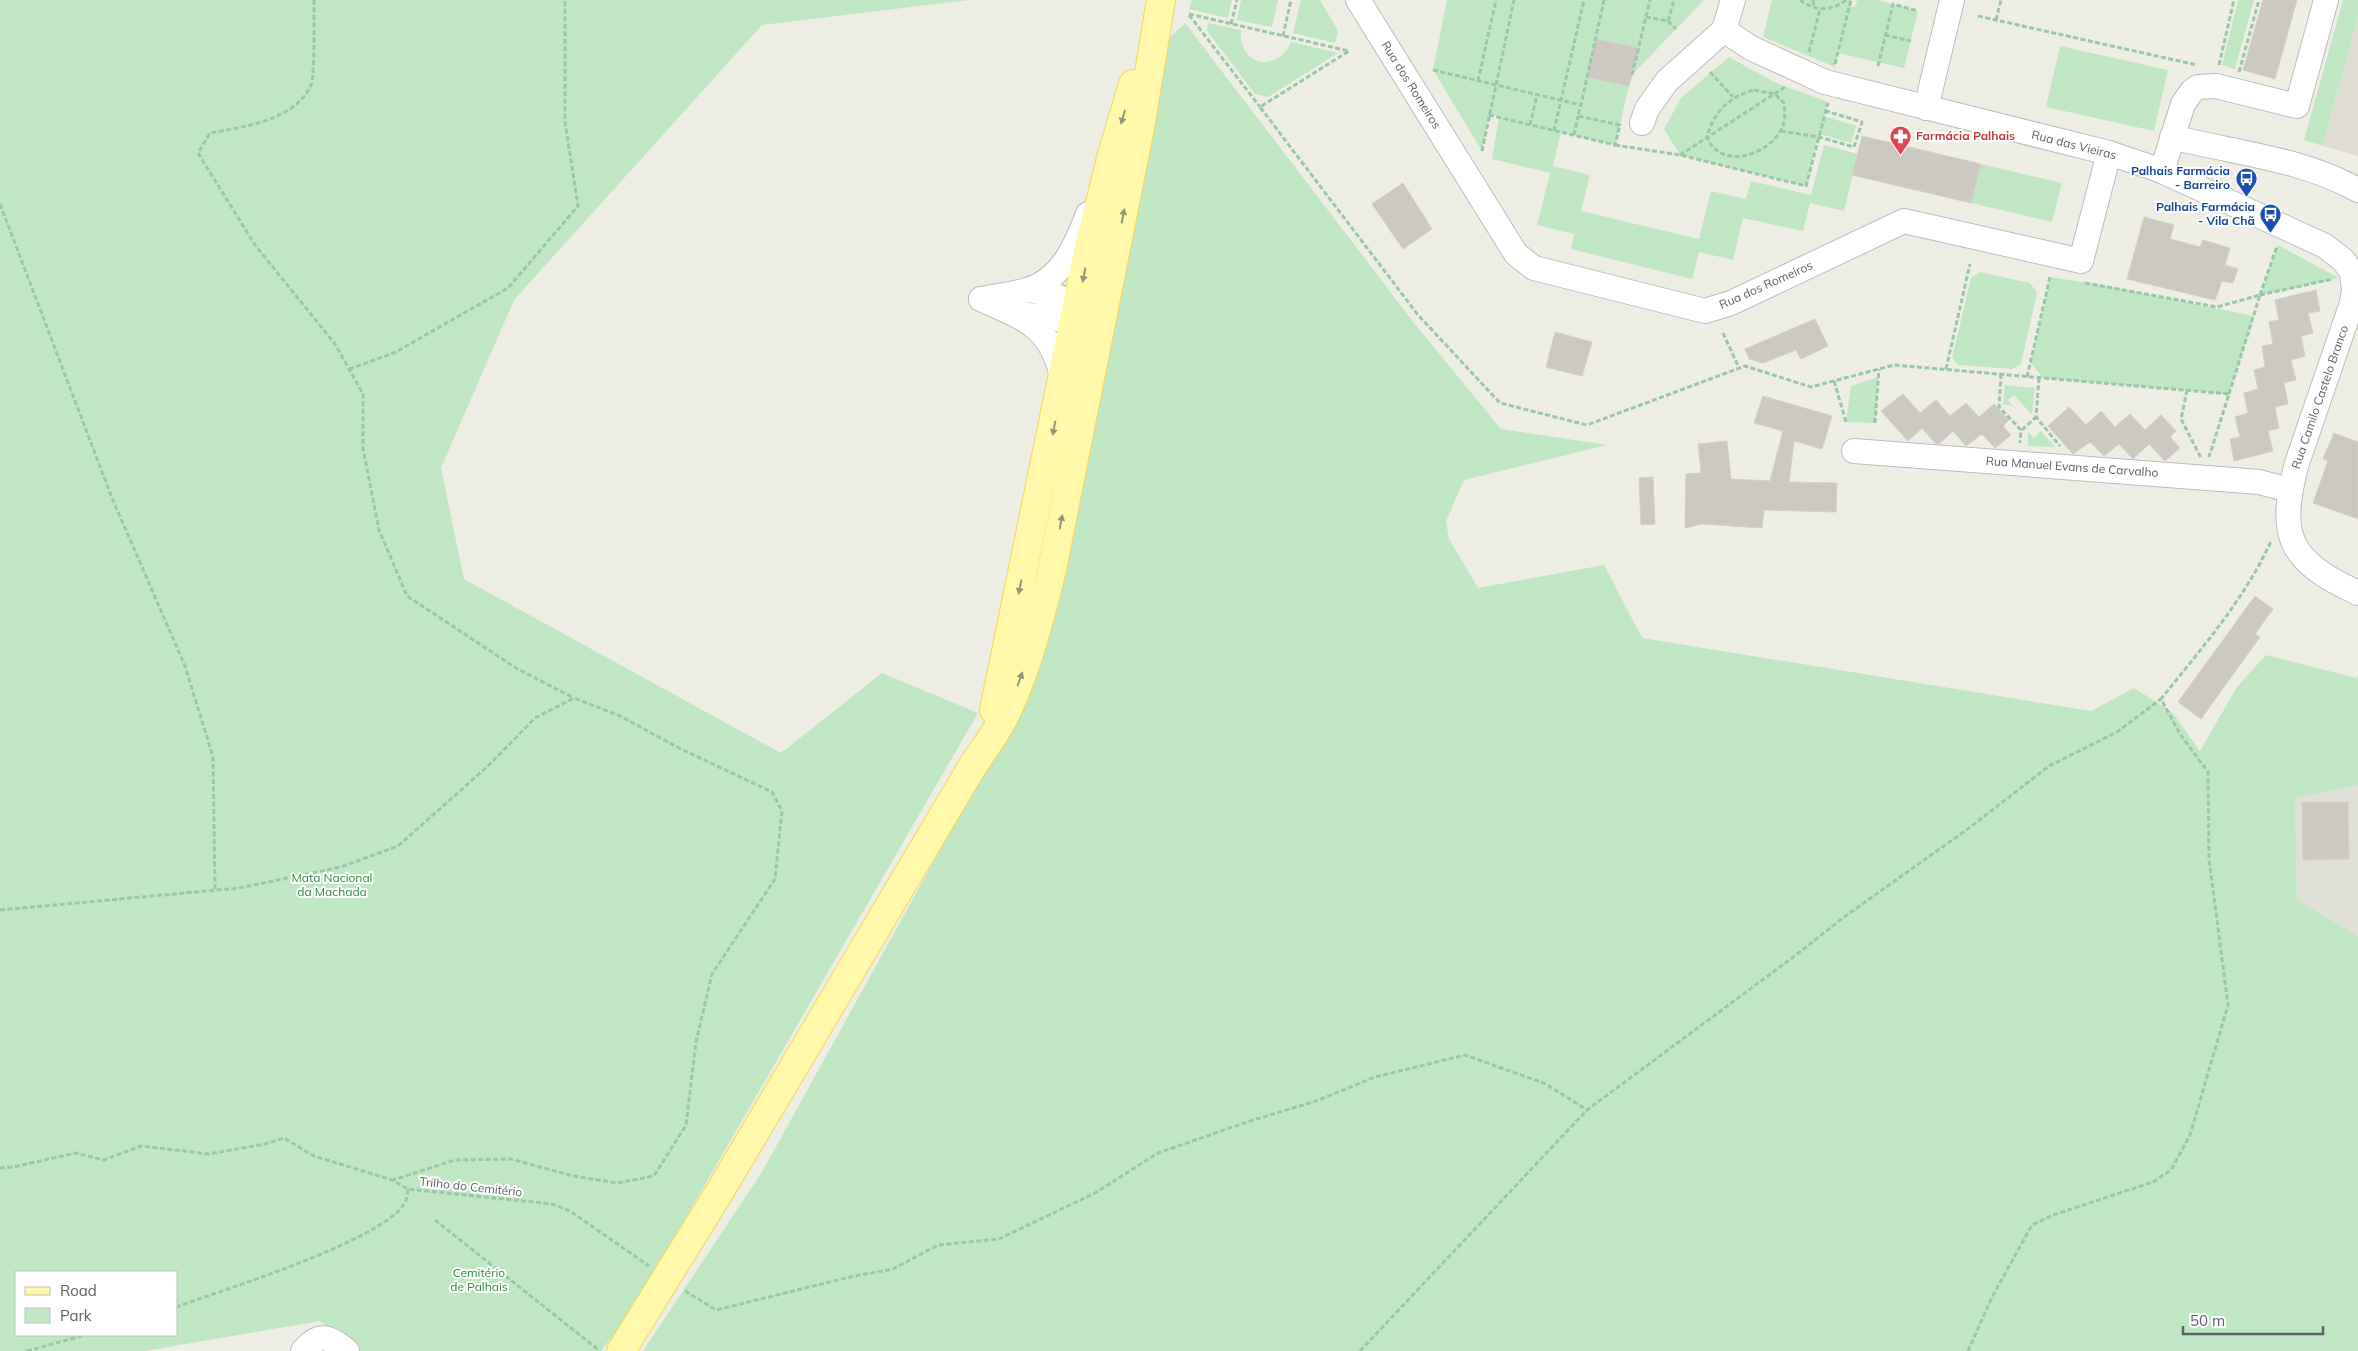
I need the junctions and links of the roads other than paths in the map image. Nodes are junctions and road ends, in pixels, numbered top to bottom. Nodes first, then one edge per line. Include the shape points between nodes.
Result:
1 (1358, 0) edge
2 (1733, 0) edge
3 (1952, 0) edge
4 (2326, 0) edge
5 (1160, 2) edge
6 (1724, 30) junction
7 (1926, 108) junction
8 (1642, 123) dead end
9 (2172, 137) junction
10 (2109, 153) junction
11 (1111, 158) junction
12 (2162, 171) junction
13 (2358, 190) edge
14 (2350, 273) edge
15 (1110, 281) junction
16 (1028, 290) junction
17 (1077, 311) junction
18 (1011, 312) junction
19 (1063, 380) junction
20 (1086, 398) junction
21 (1854, 451) dead end
22 (2289, 490) junction
23 (2358, 593) edge
24 (972, 768) junction
25 (303, 1351) edge
26 (347, 1351) edge
27 (621, 1351) edge

1 - 10 street, Rua dos Romeiros via 1516,254 1534,268 1705,311 1731,303 1904,221 2081,261
2 - 6 street
3 - 7 street
4 - 9 street via 2297,106 2216,86 2198,87 2182,104
5 -> 11 main road
15 -> 5 main road via 1140,128
6 - 7 street, Rua das Vieiras via 1758,52 1825,82
6 - 8 street via 1668,81
7 - 10 street, Rua das Vieiras
9 - 12 street
9 - 13 street via 2300,165
10 - 12 street, Rua das Vieiras
11 - 16 street via 1067,260 1050,277
11 -> 17 main road
12 - 14 street, Rua das Vieiras via 2325,246 2343,260
14 - 22 street, Rua Camilo Castelo Branco via 2354,291 2352,303
15 - 17 street via 1097,298
15 - 20 main road
16 - 17 street via 1065,298
16 - 18 street via 981,299
17 - 18 street via 1059,319
17 - 19 main road
17 - 20 street via 1084,328
18 - 19 street via 1030,322 1044,335 1056,356
19 -> 24 main road via 994,710 985,741
24 -> 20 main road via 1008,708 1035,639
21 - 22 street, Rua Manuel Evans de Carvalho via 2216,478 2259,482
22 - 23 street, Rua Camilo Castelo Branco via 2287,525 2296,549 2314,570
24 - 27 main road
25 - 26 street via 319,1337 328,1338

